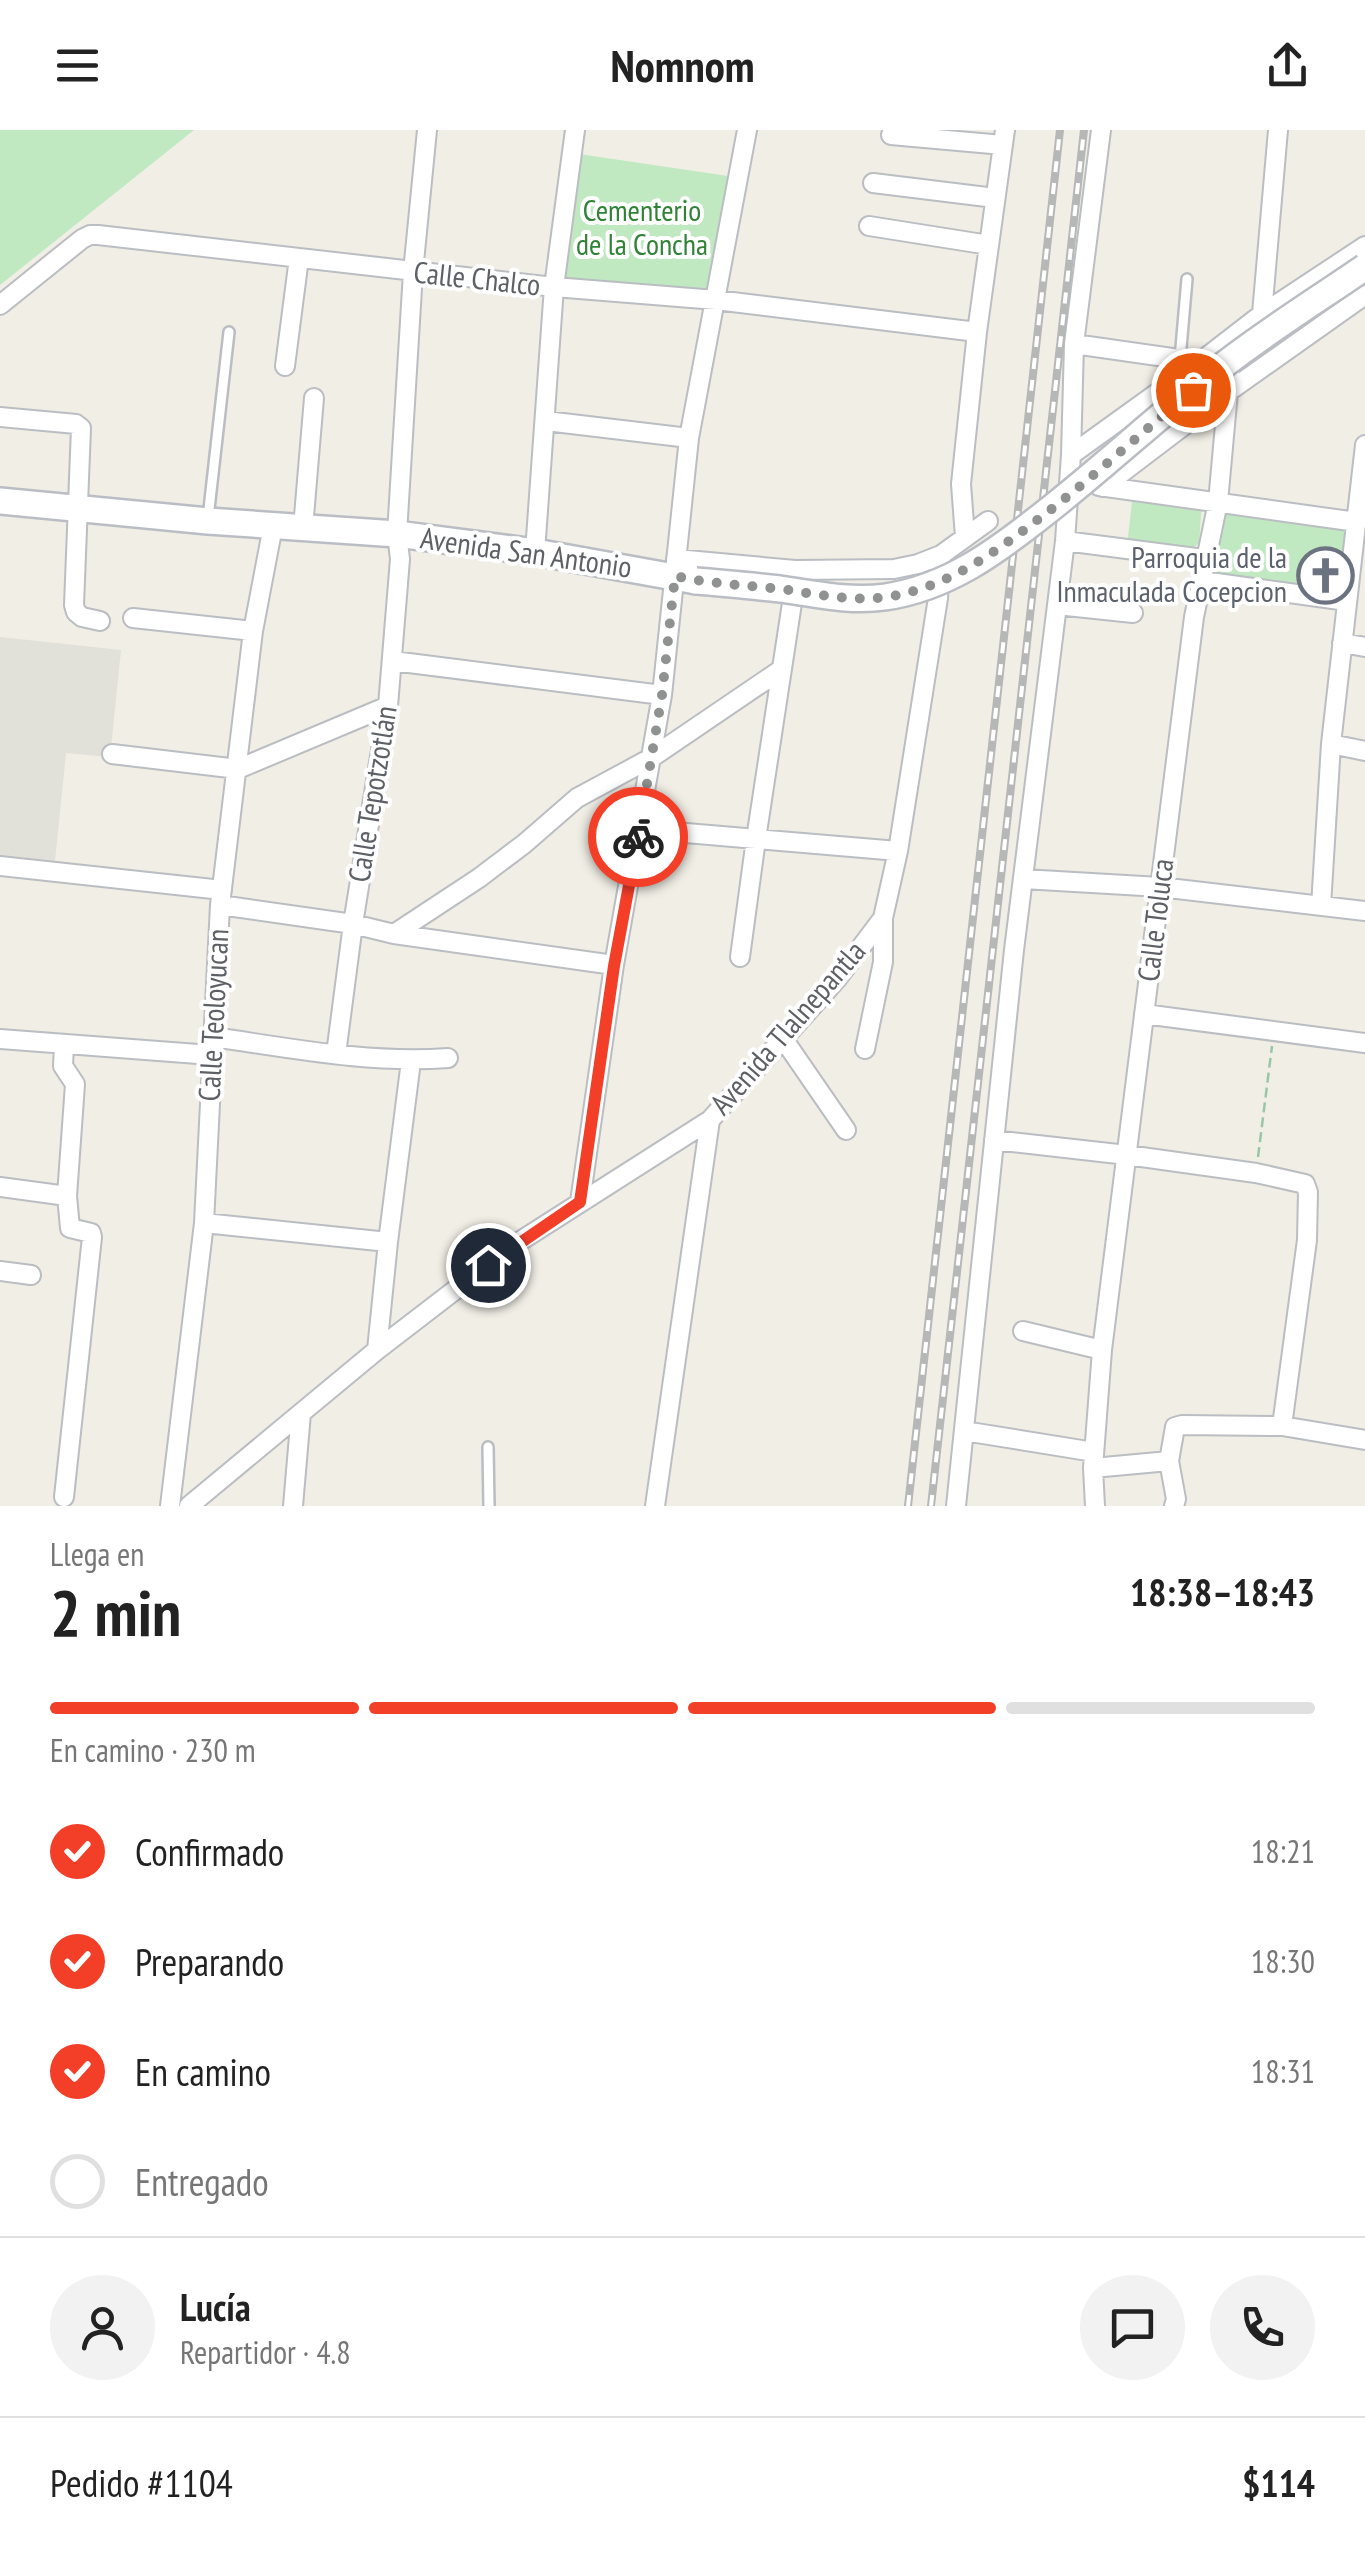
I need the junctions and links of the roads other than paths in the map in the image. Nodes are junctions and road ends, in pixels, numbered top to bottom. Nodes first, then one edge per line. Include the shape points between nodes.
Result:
1 (427, 130) edge
2 (575, 130) edge
3 (747, 130) edge
4 (1101, 130) edge
5 (1278, 130) edge
6 (891, 135) dead end
7 (1004, 138) edge
8 (872, 183) dead end
9 (996, 198) junction
10 (869, 226) dead end
11 (989, 244) junction
12 (1365, 246) edge
13 (299, 258) junction
14 (1365, 267) edge
15 (413, 272) junction
16 (1187, 279) dead end
17 (554, 287) junction
18 (1365, 295) edge
19 (716, 300) junction
20 (0, 305) edge
21 (1262, 314) junction
22 (229, 332) dead end
23 (977, 332) junction
24 (1233, 336) junction
25 (1074, 344) junction
26 (1180, 359) junction
27 (1200, 362) junction
28 (285, 366) dead end
29 (1228, 392) junction
30 (314, 398) dead end
31 (0, 418) edge
32 (546, 421) junction
33 (689, 438) junction
34 (1365, 445) edge
35 (1071, 455) junction
36 (1069, 482) junction
37 (1104, 487) junction
38 (0, 501) edge
39 (1218, 502) junction
40 (78, 508) junction
41 (208, 521) junction
42 (988, 522) dead end
43 (1357, 522) junction
44 (273, 526) junction
45 (303, 528) junction
46 (398, 534) junction
47 (965, 537) junction
48 (1065, 541) junction
49 (1360, 544) edge
50 (534, 552) junction
51 (941, 554) junction
52 (1204, 559) junction
53 (682, 572) junction
54 (1202, 581) junction
55 (1346, 601) junction
56 (792, 603) dead end
57 (1057, 605) junction
58 (1133, 613) dead end
59 (133, 618) dead end
60 (100, 620) dead end
61 (253, 631) junction
62 (1342, 643) junction
63 (1365, 647) edge
64 (393, 661) junction
65 (782, 669) junction
66 (662, 695) junction
67 (388, 706) junction
68 (1332, 744) junction
69 (1365, 752) edge
70 (112, 754) dead end
71 (652, 758) junction
72 (238, 769) junction
73 (639, 829) junction
74 (756, 839) junction
75 (898, 850) junction
76 (0, 866) edge
77 (1023, 879) junction
78 (1160, 886) junction
79 (221, 898) junction
80 (1321, 906) junction
81 (1365, 911) edge
82 (883, 918) junction
83 (353, 924) junction
84 (394, 934) junction
85 (740, 957) dead end
86 (614, 966) junction
87 (1144, 1014) junction
88 (782, 1038) junction
89 (0, 1042) edge
90 (64, 1044) junction
91 (1365, 1044) edge
92 (212, 1046) junction
93 (865, 1049) dead end
94 (336, 1054) junction
95 (448, 1058) dead end
96 (411, 1061) junction
97 (710, 1120) junction
98 (846, 1130) dead end
99 (994, 1140) junction
100 (1127, 1155) junction
101 (0, 1187) edge
102 (67, 1196) junction
103 (580, 1202) junction
104 (204, 1223) junction
105 (388, 1242) junction
106 (0, 1272) edge
107 (31, 1275) dead end
108 (1022, 1330) dead end
109 (378, 1350) junction
110 (1102, 1350) junction
111 (301, 1413) junction
112 (1282, 1426) junction
113 (964, 1431) junction
114 (1365, 1440) edge
115 (488, 1447) dead end
116 (1094, 1460) junction
117 (1170, 1460) junction
118 (64, 1497) dead end
119 (170, 1506) edge
120 (188, 1506) edge
121 (293, 1506) edge
122 (489, 1506) edge
123 (655, 1506) edge
124 (956, 1506) edge
125 (1095, 1506) edge
126 (1174, 1506) edge

1 - 15 street
2 - 17 street
3 - 19 street
4 - 25 street
5 - 21 street
6 - 7 street
7 - 9 street
8 - 9 street
9 - 11 street
10 - 11 street
11 - 23 street
12 - 21 street
13 - 15 street, Calle Chalco
13 - 20 street, Calle Chalco via 90,235
13 - 28 street
14 - 53 main road, Avenida San Antonio, bridge via 1221,367 1009,541 950,577 883,598 837,598
15 - 17 street, Calle Chalco
15 - 46 street
16 - 26 lane
17 - 19 street, Calle Chalco
17 - 32 street
18 - 29 street
19 - 23 street, Calle Chalco
19 - 33 street
21 - 24 street
22 - 41 lane
23 - 47 street via 961,484
24 - 27 street
24 - 29 street, Calle Toluca
25 - 26 street
25 - 35 street
26 - 27 street
27 - 35 street
29 - 37 street
29 - 39 street, Calle Toluca
30 - 45 street
31 - 40 street via 81,428
32 - 33 street
32 - 50 street
33 - 53 street
34 - 43 street
35 - 36 street
36 - 37 street
36 - 48 street
37 - 39 street
38 - 40 main road, Avenida San Antonio
39 - 43 street
39 - 52 street, Calle Toluca
40 - 41 main road, Avenida San Antonio
40 - 60 street via 74,605 82,617
41 - 44 main road, Avenida San Antonio
42 - 47 street, Avenida San Antonio
43 - 49 street
44 - 45 main road, Avenida San Antonio
44 - 61 street, Calle Teoloyucan
45 - 46 main road, Avenida San Antonio
46 - 50 main road, Avenida San Antonio
46 - 64 street, Calle Tepotzotlán
47 - 51 street, Avenida San Antonio
48 - 52 street
48 - 57 street
49 - 55 street
50 - 53 main road, Avenida San Antonio
51 - 53 street, Avenida San Antonio via 894,569
51 - 75 street, Avenida Tlalnepantla
52 - 54 street, Calle Toluca
53 - 66 street
54 - 55 street
54 - 78 street, Calle Toluca
55 - 62 street
56 - 65 street
57 - 58 street
57 - 77 street
59 - 61 street
61 - 72 street, Calle Teoloyucan
62 - 63 street
62 - 68 street
64 - 66 street
64 - 67 street, Calle Tepotzotlán
65 - 71 street
65 - 74 street
66 - 71 street
67 - 72 street
67 - 83 street, Calle Tepotzotlán
68 - 69 street
68 - 80 street
70 - 72 street
71 - 73 street
71 - 84 street via 578,798 479,878
72 - 79 street, Calle Teoloyucan
73 - 74 street
73 - 86 street
74 - 75 street
74 - 85 street
75 - 82 street, Avenida Tlalnepantla
76 - 79 street
77 - 78 street
77 - 99 street
78 - 80 street
78 - 87 street, Calle Toluca
79 - 83 street
79 - 92 street, Calle Teoloyucan
80 - 81 street
82 - 88 street, Avenida Tlalnepantla
82 - 93 street via 883,962
83 - 84 street
83 - 94 street, Calle Tepotzotlán
84 - 86 street
86 - 103 street
87 - 91 street
87 - 100 street, Calle Toluca
88 - 97 street, Avenida Tlalnepantla
88 - 98 street
89 - 90 street
90 - 92 street
90 - 102 street via 62,1066 74,1084
92 - 94 street
92 - 104 street, Calle Teoloyucan
94 - 96 street
95 - 96 street
96 - 105 street
97 - 103 street, Avenida Tlalnepantla
97 - 123 street
99 - 100 street
99 - 113 street
100 - 110 street, Calle Toluca
100 - 112 street via 1305,1184 1307,1240
101 - 102 street
102 - 118 street via 70,1228 92,1237
103 - 109 street, Avenida Tlalnepantla
104 - 105 street
104 - 119 street, Calle Teoloyucan
105 - 109 street
106 - 107 street
108 - 110 street
109 - 111 street, Avenida Tlalnepantla
110 - 116 street, Calle Toluca
111 - 120 street, Avenida Tlalnepantla
111 - 121 street
112 - 114 street
112 - 117 street via 1175,1427
113 - 116 street
113 - 124 street
115 - 122 lane
116 - 117 street
116 - 125 street, Calle Toluca
117 - 126 street

